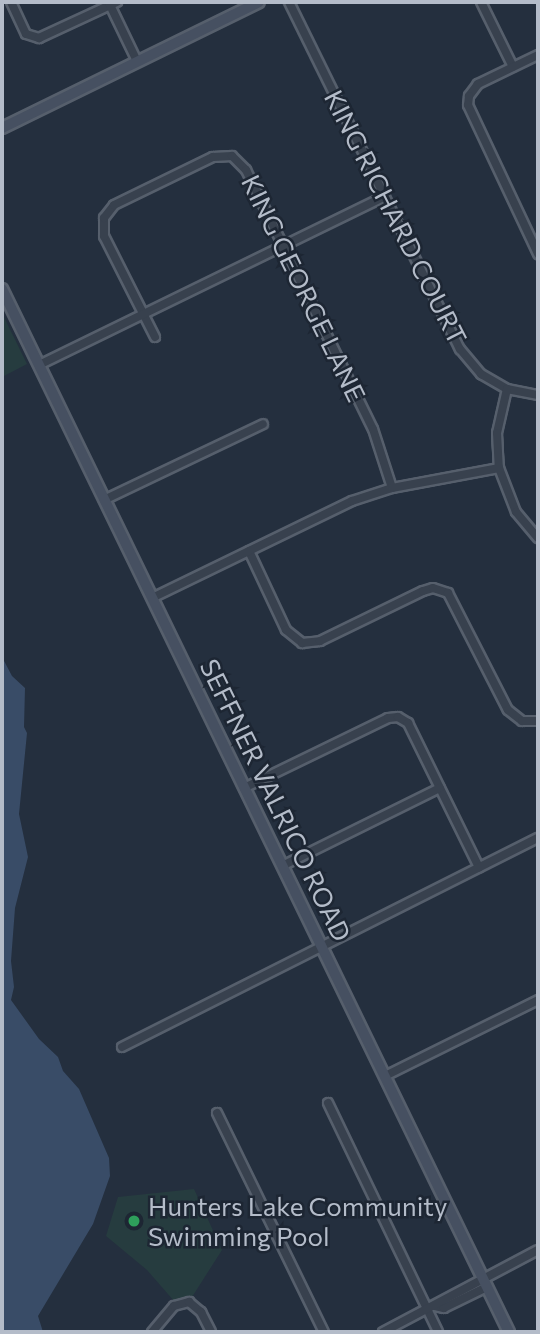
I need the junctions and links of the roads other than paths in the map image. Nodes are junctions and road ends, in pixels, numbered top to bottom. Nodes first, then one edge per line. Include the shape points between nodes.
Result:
1 (11, 2) edge
2 (260, 2) edge
3 (289, 2) edge
4 (481, 2) edge
5 (114, 3) edge
6 (538, 55) edge
7 (137, 61) junction
8 (513, 67) junction
9 (2, 128) edge
10 (384, 197) junction
11 (284, 246) junction
12 (538, 254) edge
13 (2, 289) edge
14 (143, 314) junction
15 (155, 337) dead end
16 (39, 365) junction
17 (507, 389) junction
18 (538, 395) edge
19 (262, 424) dead end
20 (499, 468) junction
21 (392, 488) junction
22 (104, 500) junction
23 (538, 538) edge
24 (249, 551) junction
25 (152, 598) junction
26 (538, 721) edge
27 (244, 788) junction
28 (440, 788) junction
29 (538, 838) edge
30 (282, 866) junction
31 (479, 867) junction
32 (321, 945) junction
33 (538, 1000) edge
34 (122, 1047) dead end
35 (385, 1076) junction
36 (328, 1103) dead end
37 (217, 1114) dead end
38 (538, 1251) edge
39 (485, 1283) junction
40 (431, 1308) junction
41 (152, 1332) edge
42 (211, 1332) edge
43 (324, 1332) edge
44 (383, 1332) edge
45 (438, 1332) edge
46 (509, 1332) edge

1 - 5 street via 26,34 39,38
2 - 7 street
3 - 10 street, KING RICHARD COURT
4 - 8 street
5 - 7 street
6 - 8 street
7 - 9 street
8 - 12 street via 478,84 468,105
10 - 11 street
10 - 17 street, KING RICHARD COURT via 460,349 481,374
11 - 14 street
11 - 14 street, KING GEORGE LANE via 241,162 225,155 213,157 114,205 104,218 104,236
11 - 21 street, KING GEORGE LANE via 373,429
13 - 16 street, SEFFNER VALRICO ROAD
14 - 15 street, KING GEORGE LANE
14 - 16 street
16 - 22 street, SEFFNER VALRICO ROAD
17 - 18 street, KING RICHARD COURT
17 - 20 street via 498,433
19 - 22 street
20 - 21 street
20 - 23 street via 516,512
21 - 24 street via 352,501
22 - 25 street, SEFFNER VALRICO ROAD
24 - 25 street
24 - 26 street via 286,630 302,643 320,641 423,591 433,588 448,593 508,710 522,721
25 - 27 street, SEFFNER VALRICO ROAD
27 - 28 street via 393,717 408,723
27 - 30 street, SEFFNER VALRICO ROAD
28 - 30 street
28 - 31 street
29 - 31 street
30 - 32 street, SEFFNER VALRICO ROAD
31 - 32 street
32 - 34 street
32 - 35 street, SEFFNER VALRICO ROAD
33 - 35 street
35 - 39 street, SEFFNER VALRICO ROAD
36 - 40 street
37 - 43 street
38 - 39 street
39 - 40 street via 444,1308
39 - 46 street, SEFFNER VALRICO ROAD
40 - 44 street
40 - 45 street
41 - 42 street via 174,1306 189,1302 201,1312

